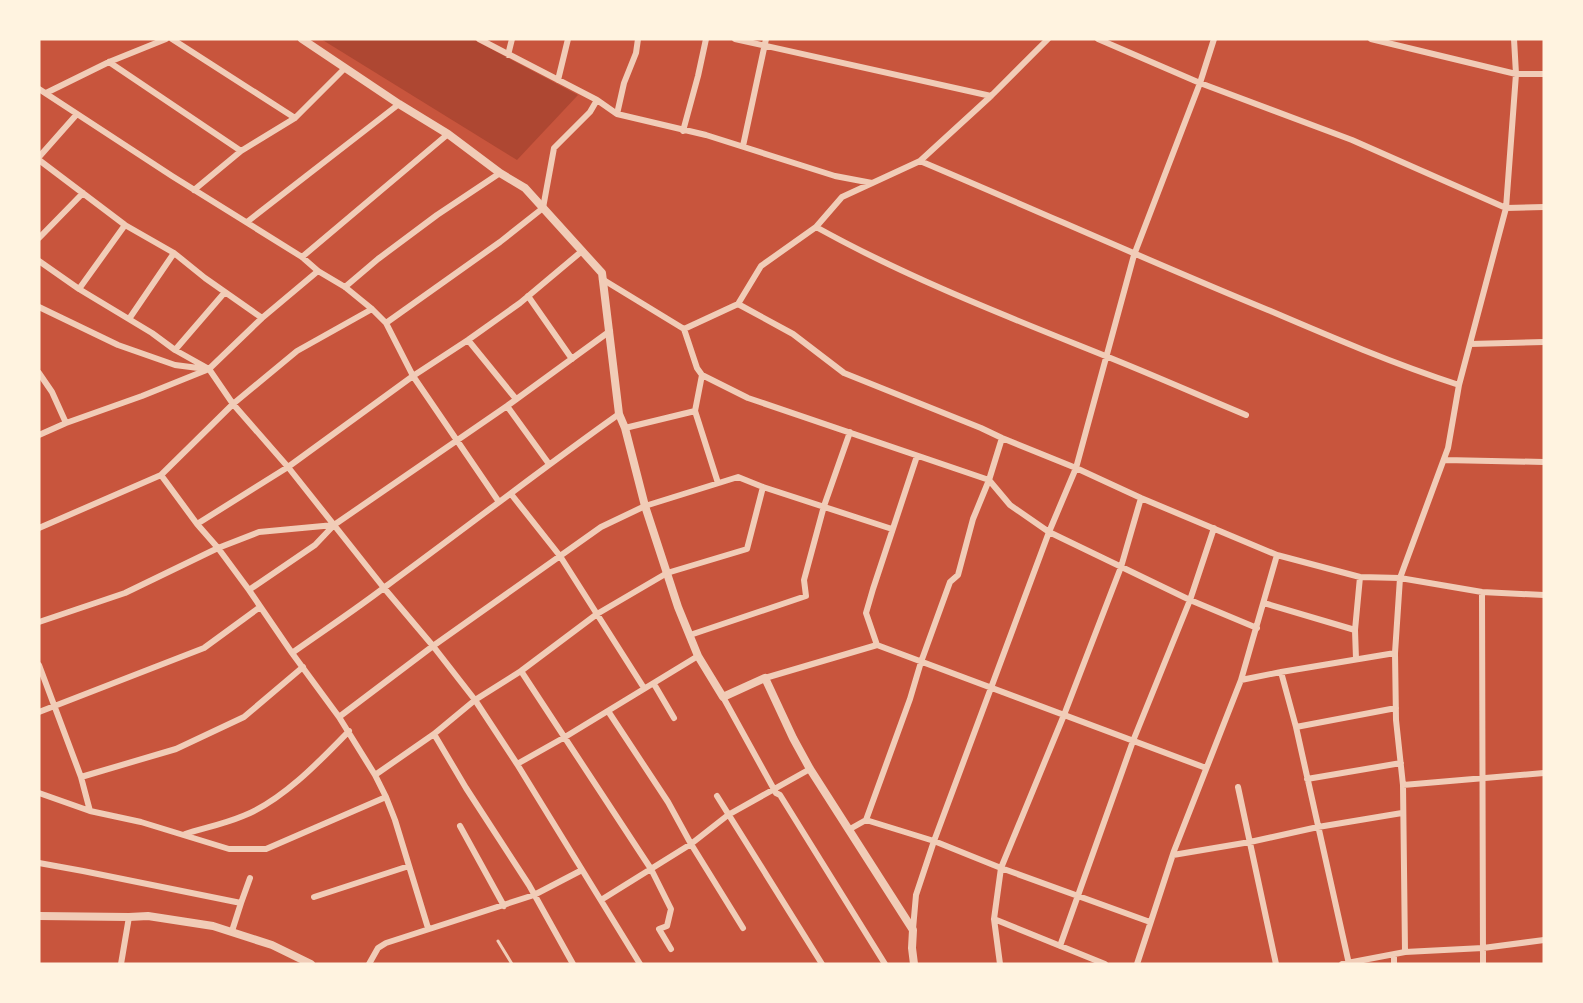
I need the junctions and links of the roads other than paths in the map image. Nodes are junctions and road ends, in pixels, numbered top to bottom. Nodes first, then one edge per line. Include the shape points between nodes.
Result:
1 (166, 39) edge
2 (172, 39) edge
3 (302, 39) edge
4 (479, 39) edge
5 (512, 39) edge
6 (568, 39) edge
7 (638, 39) edge
8 (706, 39) edge
9 (735, 39) edge
10 (1048, 39) edge
11 (1099, 39) edge
12 (1214, 39) edge
13 (1371, 39) edge
14 (1514, 39) edge
15 (766, 42) edge
16 (508, 55) junction
17 (109, 62) junction
18 (345, 68) junction
19 (1516, 74) junction
20 (1544, 74) edge
21 (558, 80) junction
22 (1200, 83) junction
23 (39, 89) edge
24 (46, 93) junction
25 (991, 96) junction
26 (597, 100) junction
27 (399, 104) junction
28 (77, 114) junction
29 (616, 114) junction
30 (295, 118) junction
31 (682, 131) junction
32 (448, 134) junction
33 (743, 146) junction
34 (241, 151) junction
35 (39, 158) edge
36 (920, 161) junction
37 (500, 173) junction
38 (872, 183) junction
39 (194, 190) junction
40 (83, 193) junction
41 (1544, 207) edge
42 (543, 208) junction
43 (1506, 208) junction
44 (247, 222) junction
45 (125, 225) junction
46 (816, 227) junction
47 (39, 238) edge
48 (582, 251) junction
49 (174, 253) junction
50 (1134, 255) junction
51 (302, 257) junction
52 (39, 261) edge
53 (318, 271) junction
54 (602, 279) junction
55 (345, 287) junction
56 (79, 289) junction
57 (225, 292) junction
58 (528, 296) junction
59 (738, 304) junction
60 (39, 307) edge
61 (372, 309) junction
62 (262, 318) junction
63 (129, 319) junction
64 (386, 323) junction
65 (684, 329) junction
66 (610, 332) junction
67 (468, 340) junction
68 (1544, 342) edge
69 (1470, 344) junction
70 (175, 350) junction
71 (1106, 356) junction
72 (572, 359) junction
73 (209, 369) junction
74 (39, 373) edge
75 (702, 375) junction
76 (413, 376) junction
77 (1458, 386) junction
78 (516, 399) junction
79 (233, 404) junction
80 (507, 406) junction
81 (695, 411) junction
82 (619, 414) junction
83 (1246, 415) dead end
84 (66, 423) junction
85 (625, 428) junction
86 (850, 432) junction
87 (39, 435) edge
88 (1002, 438) junction
89 (457, 440) junction
90 (917, 456) junction
91 (1445, 460) junction
92 (1544, 462) edge
93 (549, 464) junction
94 (288, 467) junction
95 (1076, 468) junction
96 (161, 475) junction
97 (989, 480) junction
98 (718, 483) junction
99 (763, 487) junction
100 (512, 494) junction
101 (1141, 498) junction
102 (499, 502) junction
103 (645, 506) junction
104 (824, 506) junction
105 (197, 524) junction
106 (334, 525) junction
107 (39, 528) edge
108 (1214, 528) junction
109 (892, 529) junction
110 (1049, 532) junction
111 (218, 548) junction
112 (1278, 555) junction
113 (560, 556) junction
114 (1121, 567) junction
115 (667, 573) junction
116 (1360, 577) junction
117 (1400, 578) junction
118 (384, 588) junction
119 (249, 590) junction
120 (1482, 592) junction
121 (1544, 595) edge
122 (1190, 600) junction
123 (1264, 603) junction
124 (260, 607) junction
125 (597, 614) junction
126 (39, 622) edge
127 (1257, 628) junction
128 (1354, 630) junction
129 (690, 635) junction
130 (877, 645) junction
131 (433, 646) junction
132 (292, 653) junction
133 (1395, 653) junction
134 (698, 656) junction
135 (1356, 659) junction
136 (921, 662) junction
137 (39, 665) edge
138 (303, 667) junction
139 (521, 671) junction
140 (1281, 672) junction
141 (765, 678) junction
142 (1242, 680) junction
143 (654, 684) junction
144 (644, 688) junction
145 (990, 688) junction
146 (723, 697) junction
147 (475, 700) junction
148 (55, 707) junction
149 (1396, 708) junction
150 (608, 711) junction
151 (39, 712) edge
152 (1064, 715) junction
153 (339, 717) junction
154 (674, 718) dead end
155 (1296, 727) junction
156 (349, 731) junction
157 (434, 734) junction
158 (565, 737) junction
159 (1133, 741) junction
160 (1401, 763) junction
161 (517, 764) junction
162 (1206, 768) junction
163 (810, 769) junction
164 (1544, 773) edge
165 (375, 775) junction
166 (81, 777) junction
167 (1483, 778) junction
168 (1307, 779) junction
169 (1403, 785) junction
170 (1238, 787) dead end
171 (775, 789) junction
172 (39, 793) edge
173 (717, 796) dead end
174 (386, 797) junction
175 (90, 811) junction
176 (1402, 813) junction
177 (728, 815) junction
178 (866, 820) junction
179 (460, 826) dead end
180 (1318, 827) junction
181 (850, 829) junction
182 (185, 834) junction
183 (934, 841) junction
184 (1250, 842) junction
185 (691, 844) junction
186 (1173, 855) junction
187 (39, 863) edge
188 (409, 866) junction
189 (1001, 868) junction
190 (651, 869) junction
191 (582, 870) junction
192 (250, 878) dead end
193 (534, 895) junction
194 (314, 897) dead end
195 (1078, 897) junction
196 (601, 900) junction
197 (241, 903) junction
198 (504, 906) junction
199 (39, 916) edge
200 (129, 917) junction
201 (994, 919) junction
202 (1150, 922) junction
203 (428, 928) junction
204 (743, 928) dead end
205 (913, 930) junction
206 (232, 931) junction
207 (1544, 940) edge
208 (498, 941) dead end
209 (1060, 946) junction
210 (1483, 948) junction
211 (671, 949) dead end
212 (1405, 952) junction
213 (1394, 955) junction
214 (122, 964) edge
215 (311, 964) edge
216 (369, 964) edge
217 (512, 964) edge
218 (573, 964) edge
219 (640, 964) edge
220 (822, 964) edge
221 (885, 964) edge
222 (914, 964) edge
223 (1000, 964) edge
224 (1101, 964) edge
225 (1137, 964) edge
226 (1276, 964) edge
227 (1347, 964) edge
228 (1394, 964) edge
229 (1482, 964) edge

1 - 17 street
2 - 30 street
3 - 18 street
4 - 16 street
5 - 16 street
6 - 21 street
7 - 29 street
8 - 31 street
9 - 15 street
10 - 25 street
11 - 22 street
12 - 22 street
13 - 19 street
14 - 19 street
15 - 25 street
15 - 33 street
16 - 21 street
17 - 24 street
17 - 34 street
18 - 27 street
18 - 30 street
19 - 20 street
19 - 43 street
21 - 26 street
22 - 43 street via 1352,140
22 - 50 street
23 - 24 street
24 - 28 street
25 - 36 street
26 - 29 street
26 - 42 street via 554,148
27 - 32 street
27 - 44 street
28 - 35 street
28 - 39 street
29 - 31 street
30 - 34 street
31 - 33 street
32 - 37 street
32 - 51 street
33 - 38 street via 835,176
34 - 39 street
35 - 40 street
36 - 38 street
36 - 50 street
37 - 42 street via 525,188
37 - 55 street via 437,215
38 - 46 street via 842,197
39 - 44 street
40 - 45 street
40 - 47 street
41 - 43 street
42 - 48 street
42 - 64 street
43 - 69 street
44 - 51 street
45 - 49 street
45 - 56 street
46 - 59 street via 761,266
46 - 71 street via 861,252 988,309
48 - 54 street via 602,273
48 - 58 street
49 - 57 street
49 - 63 street
50 - 71 street
50 - 77 street
51 - 53 street
52 - 56 street
53 - 55 street
53 - 62 street
54 - 65 street
54 - 66 street
55 - 61 street
56 - 63 street
57 - 62 street
57 - 70 street
58 - 67 street
58 - 72 street
59 - 65 street
59 - 88 street via 793,334 844,373
60 - 73 street via 156,359
61 - 64 street
61 - 79 street via 297,351
62 - 73 street
63 - 70 street
64 - 76 street
65 - 75 street
66 - 72 street
66 - 82 street
67 - 76 street
67 - 78 street
68 - 69 street
69 - 77 street
70 - 73 street
71 - 83 street
71 - 95 street
72 - 78 street
73 - 79 street
73 - 84 street
74 - 84 street
75 - 81 street
75 - 86 street via 748,398
76 - 89 street
76 - 94 street
77 - 91 street
78 - 80 street
79 - 94 street
79 - 96 street
80 - 89 street
80 - 93 street
81 - 85 street
81 - 98 street
82 - 85 street
82 - 93 street
84 - 87 street
85 - 103 street
86 - 90 street
86 - 104 street
88 - 95 street
88 - 97 street
89 - 102 street
89 - 106 street
90 - 97 street
90 - 109 street
91 - 92 street
91 - 117 street
93 - 100 street
94 - 105 street
94 - 106 street
95 - 101 street
95 - 110 street
96 - 105 street
96 - 107 street
97 - 110 street via 1010,505
97 - 136 street via 973,519 958,575 950,582
98 - 99 street via 738,477
98 - 103 street
99 - 104 street
99 - 115 street via 747,549
100 - 102 street
100 - 113 street
101 - 108 street
101 - 114 street
102 - 118 street
103 - 113 street via 601,527
103 - 115 street
104 - 109 street
104 - 129 street via 804,580 806,596
105 - 111 street
106 - 111 street via 259,532
106 - 118 street
106 - 119 street via 315,545
108 - 112 street
108 - 122 street
109 - 130 street via 866,613
110 - 114 street
110 - 145 street
111 - 119 street
111 - 126 street via 125,592
112 - 116 street
112 - 123 street
113 - 125 street
113 - 131 street
114 - 122 street
114 - 152 street
115 - 125 street
115 - 129 street
116 - 117 street
116 - 128 street
117 - 120 street
117 - 133 street
118 - 131 street
118 - 132 street
119 - 124 street
120 - 121 street
120 - 167 street
122 - 127 street
122 - 159 street
123 - 127 street
123 - 128 street
124 - 132 street
124 - 148 street via 204,648
125 - 139 street
125 - 144 street
127 - 142 street
128 - 135 street
129 - 134 street
130 - 136 street
130 - 141 street
131 - 147 street
131 - 153 street
132 - 138 street
133 - 135 street
133 - 149 street
134 - 143 street
134 - 146 street
135 - 140 street
136 - 145 street
136 - 178 street
137 - 148 street
138 - 153 street
138 - 166 street via 244,717 176,749
139 - 147 street
139 - 158 street
140 - 142 street
140 - 155 street
141 - 146 street
141 - 163 street
142 - 162 street
143 - 144 street
143 - 154 street
144 - 150 street
145 - 152 street
145 - 183 street
146 - 171 street
147 - 157 street
147 - 161 street
148 - 151 street
148 - 166 street
149 - 155 street
149 - 160 street
150 - 158 street
150 - 185 street
152 - 159 street
152 - 189 street
153 - 156 street
155 - 168 street
156 - 165 street
156 - 182 street via 277,797 244,816
157 - 165 street
157 - 193 street
158 - 161 street
158 - 190 street
159 - 162 street
159 - 195 street
160 - 168 street
160 - 169 street
161 - 191 street
162 - 186 street
163 - 171 street
163 - 181 street
164 - 167 street
165 - 174 street
166 - 175 street
167 - 169 street
167 - 210 street
168 - 180 street
169 - 176 street
170 - 184 street
171 - 177 street
171 - 221 street
172 - 175 street
173 - 177 street
174 - 182 street via 266,849 229,849
174 - 188 street
175 - 182 street
176 - 180 street
176 - 212 street
177 - 185 street
177 - 220 street
178 - 181 street
178 - 183 street
179 - 198 street
180 - 184 street
180 - 227 street
181 - 205 street
183 - 189 street
183 - 205 street via 916,895
184 - 186 street
184 - 226 street
185 - 190 street
185 - 204 street
186 - 202 street
187 - 197 street
188 - 194 street
188 - 203 street
189 - 195 street
189 - 201 street
190 - 196 street
190 - 211 street via 671,909 667,926 659,929
191 - 193 street
191 - 196 street
192 - 197 street
193 - 198 street
193 - 218 street
195 - 202 street
195 - 209 street
196 - 219 street
197 - 206 street
198 - 203 street
199 - 200 street
200 - 206 street via 148,916
200 - 214 street
201 - 209 street
201 - 223 street
202 - 225 street
203 - 216 street via 386,943 378,948
205 - 222 street
206 - 215 street
207 - 210 street
208 - 217 lane
209 - 224 street
210 - 212 street
210 - 229 street
212 - 213 street
213 - 227 street
213 - 228 street

